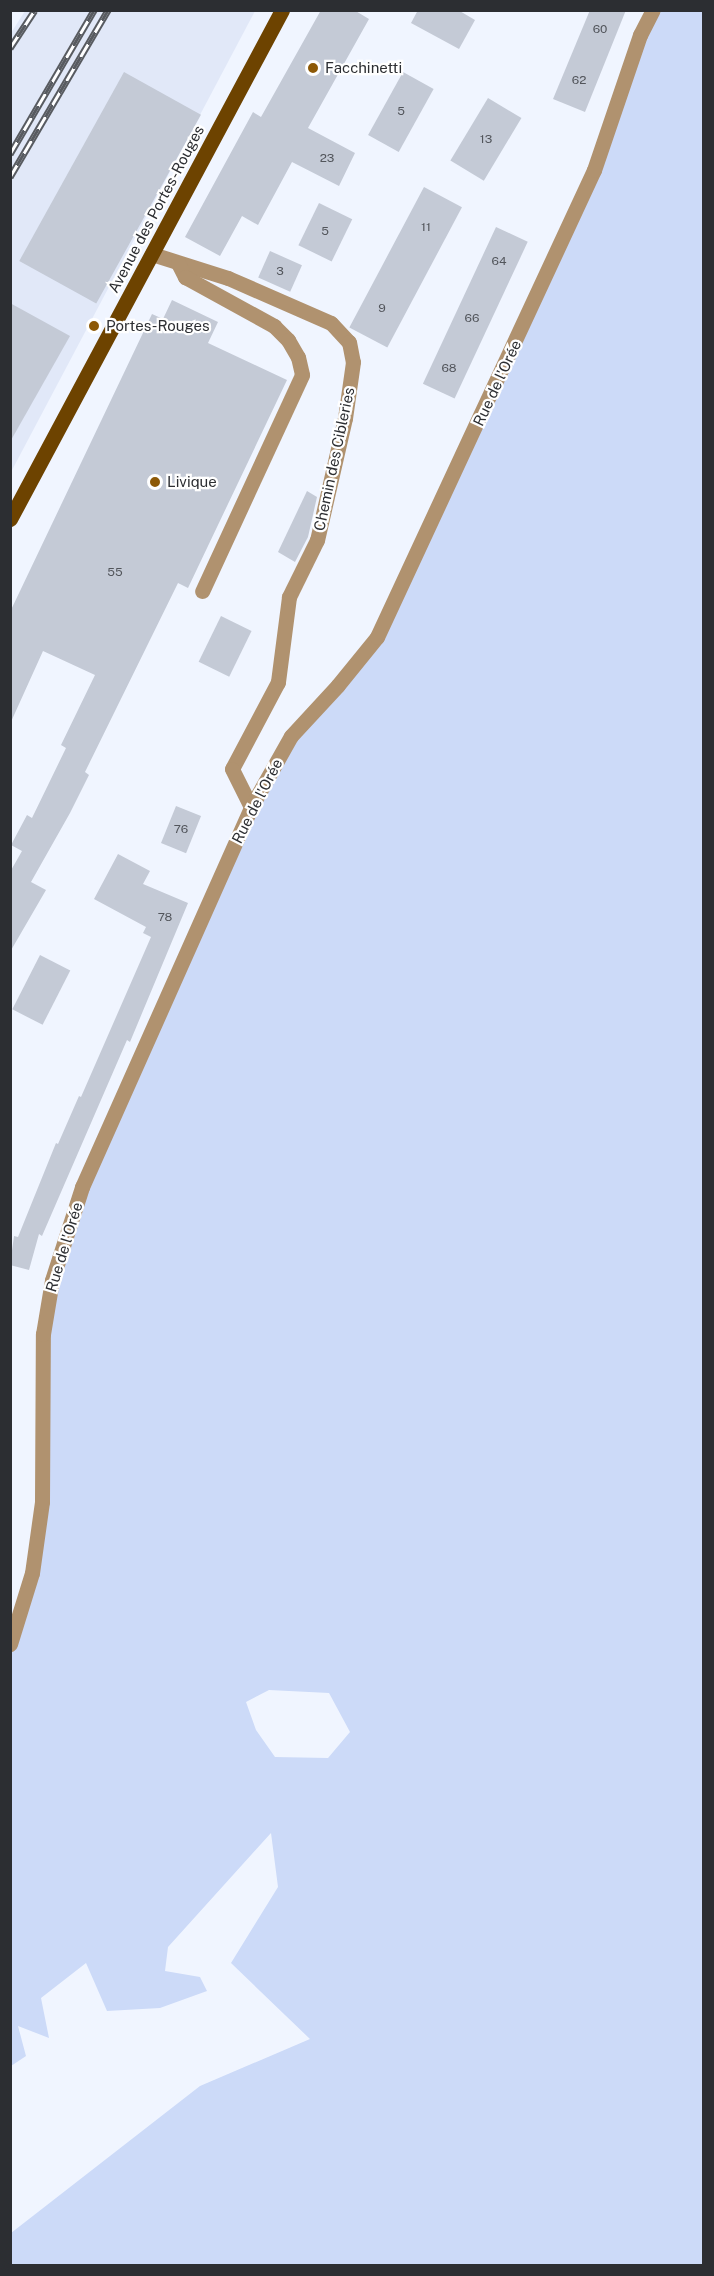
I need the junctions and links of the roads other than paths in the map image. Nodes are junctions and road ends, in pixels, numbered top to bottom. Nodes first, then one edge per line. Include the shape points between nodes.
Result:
1 (282, 10) edge
2 (653, 10) edge
3 (152, 254) junction
4 (178, 263) junction
5 (10, 519) edge
6 (202, 591) dead end
7 (251, 807) junction
8 (10, 1644) edge

1 - 3 main road, Avenue des Portes-Rouges
2 - 7 street, Rue de l'Orée via 640,35 594,170 377,637 291,736
3 - 4 street, Chemin des Cibleries
3 - 5 main road, Avenue des Portes-Rouges
4 - 6 street via 184,277 274,326 293,348 302,375
4 - 7 street, Chemin des Cibleries via 228,278 332,323 349,342 353,362 345,418 317,540 289,597 278,682 232,769
7 - 8 street, Rue de l'Orée via 82,1187 52,1280 43,1334 42,1502 32,1573

